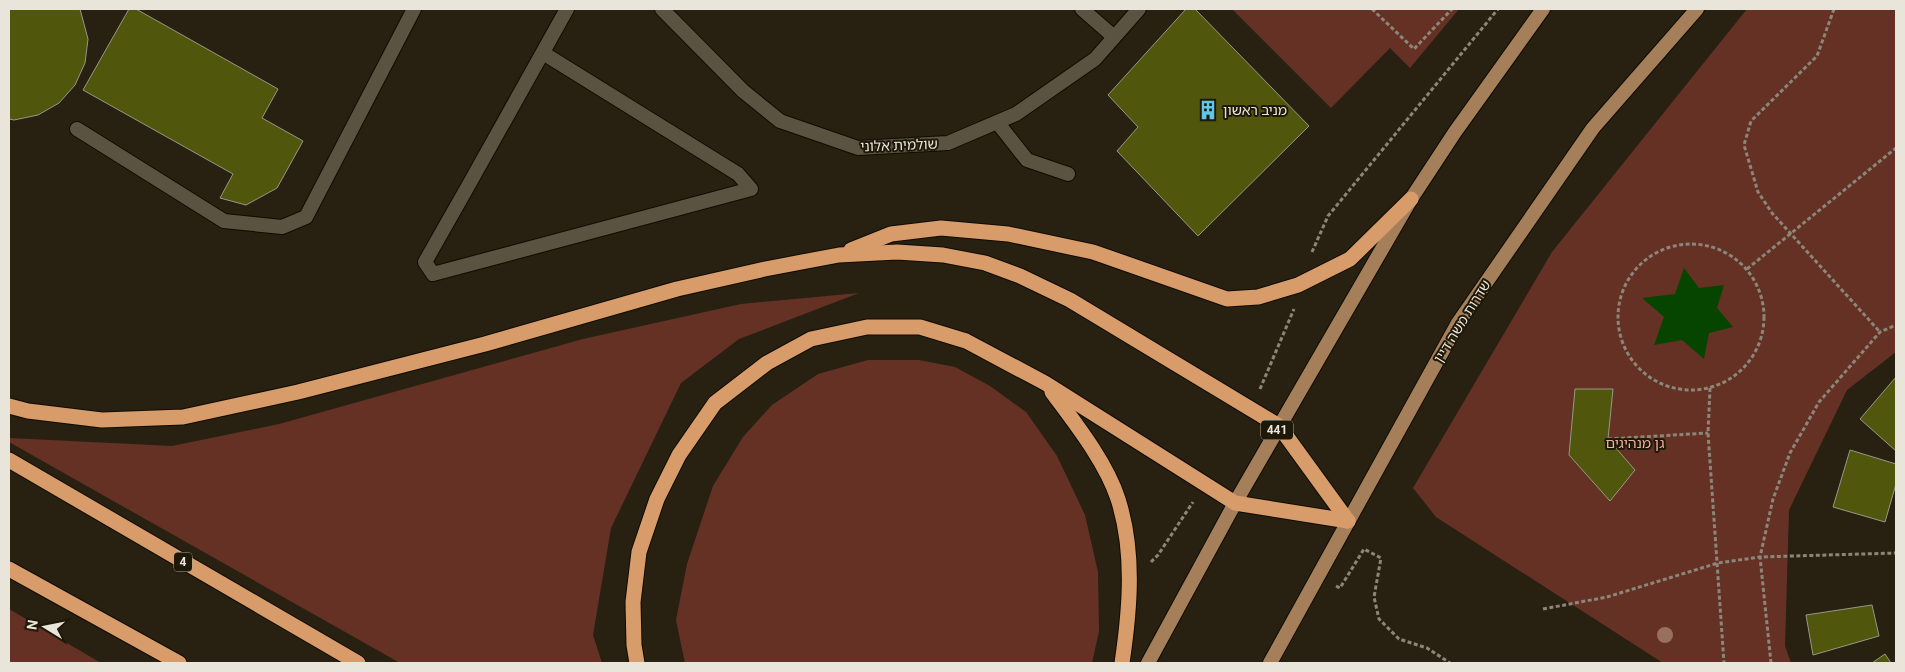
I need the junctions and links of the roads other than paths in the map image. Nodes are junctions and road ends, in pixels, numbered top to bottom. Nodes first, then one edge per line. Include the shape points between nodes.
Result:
1 (414, 9) edge
2 (567, 9) edge
3 (662, 9) edge
4 (1082, 9) edge
5 (1139, 9) edge
6 (1543, 9) edge
7 (1697, 9) edge
8 (1114, 37) junction
9 (542, 53) junction
10 (997, 122) junction
11 (76, 129) dead end
12 (1068, 174) dead end
13 (1411, 199) junction
14 (839, 255) junction
15 (1044, 383) junction
16 (9, 406) edge
17 (1279, 426) junction
18 (9, 460) edge
19 (1235, 503) junction
20 (1348, 521) junction
21 (9, 568) edge
22 (179, 663) edge
23 (358, 663) edge
24 (637, 663) edge
25 (1122, 663) edge
26 (1148, 663) edge
27 (1270, 663) edge

1 - 11 street via 306,217 282,227 224,221
2 - 9 street
3 - 10 street, שולמית אלוני via 743,91 780,121 858,148 948,143
4 - 8 street
5 - 8 street, שולמית אלוני
6 - 13 main road, 441
7 - 20 main road, שדרות משה דיין via 1593,128 1458,323
8 - 10 street, שולמית אלוני via 1095,59 1016,114
9 - 9 street via 425,262 433,274 752,189 738,174
10 - 12 street via 1027,160
13 - 14 highway via 1350,259 1298,285 1258,297 1227,299 1093,252 1008,234 941,228 891,234
13 - 17 main road, 441
14 - 16 highway via 677,289 466,349 298,392 183,417 102,420
14 - 17 highway via 897,252 943,255 985,263 1020,276 1070,300
15 - 19 highway
15 - 24 highway via 966,341 920,327 867,327 810,339 767,363 715,403 679,455 656,499 639,552 633,602
15 - 25 highway via 1072,418 1118,499 1127,538 1130,582
17 - 19 main road, 441
17 - 20 highway
18 - 23 highway, 4
19 - 20 highway
19 - 26 main road, 441
20 - 27 main road, שדרות משה דיין
21 - 22 highway

